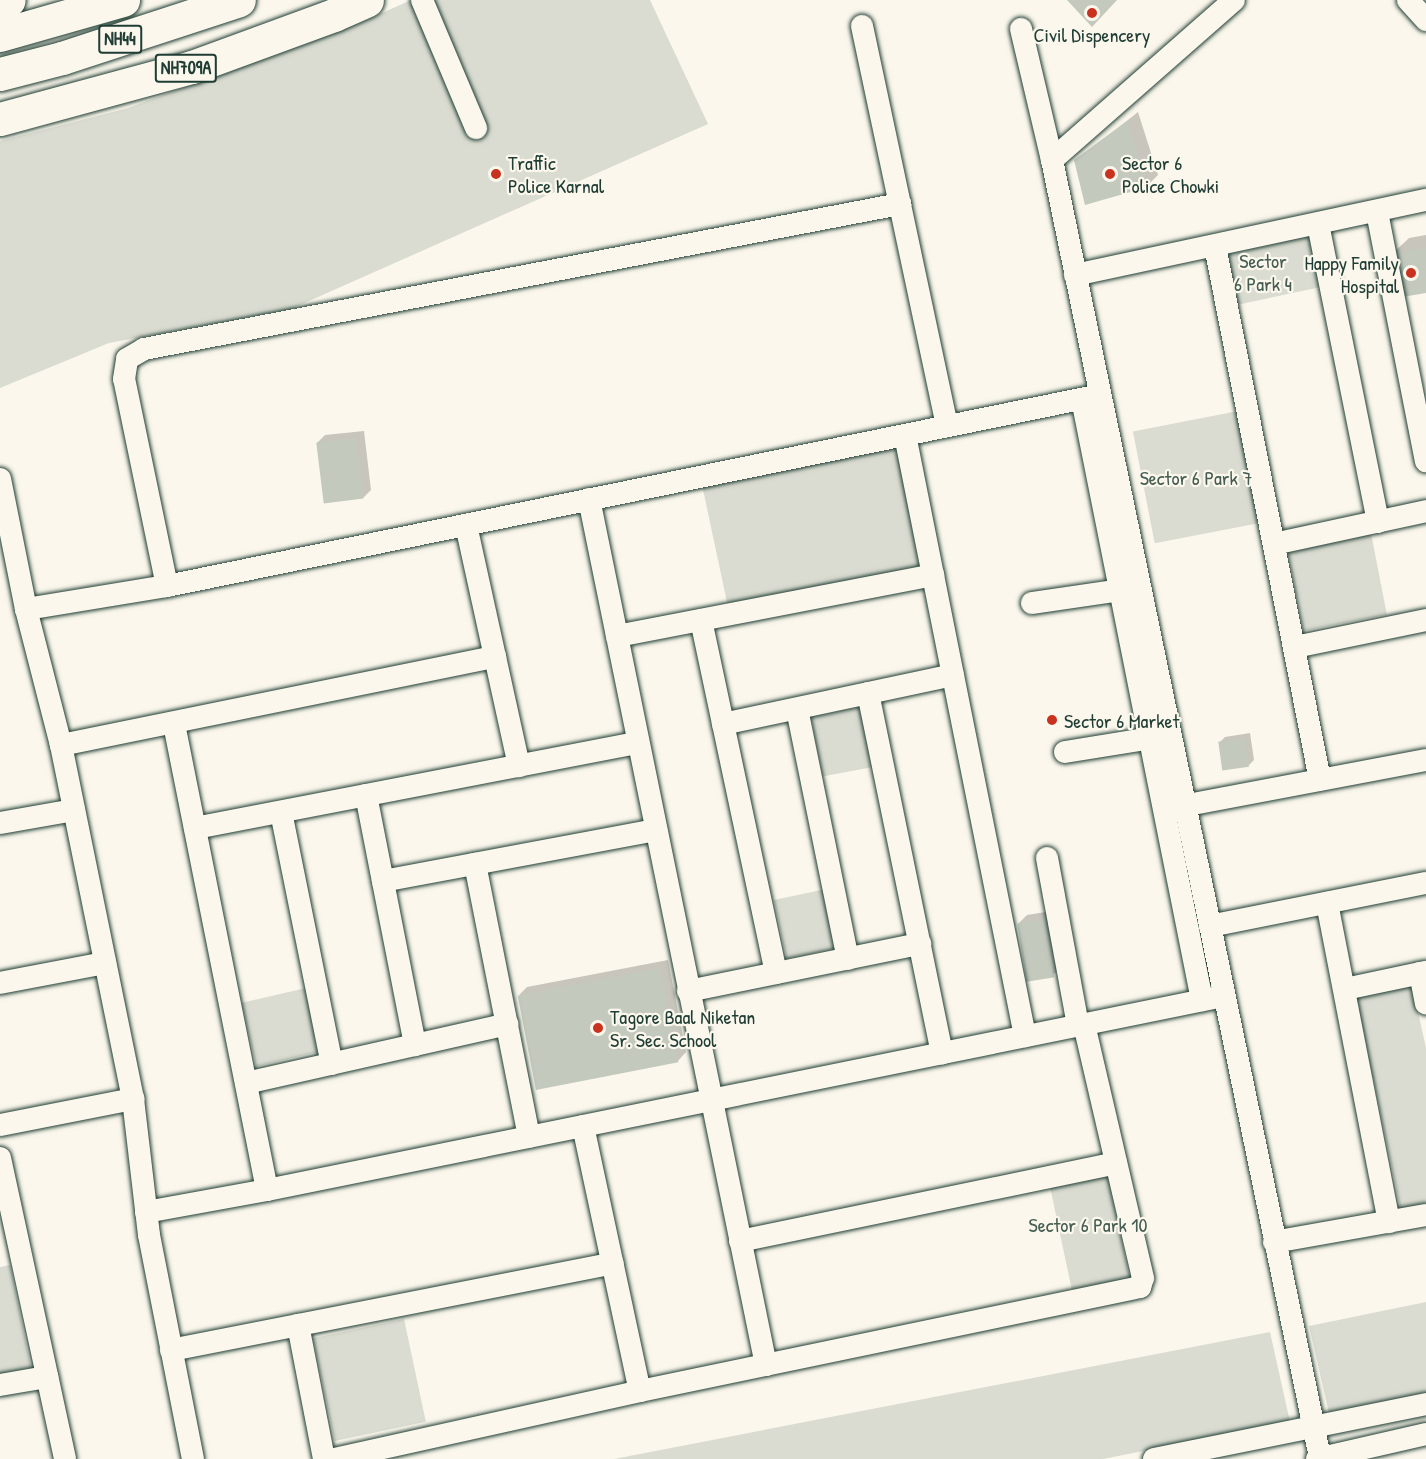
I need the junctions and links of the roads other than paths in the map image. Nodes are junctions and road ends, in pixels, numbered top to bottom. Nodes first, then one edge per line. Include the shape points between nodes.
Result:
1 (9, 0) edge
2 (123, 0) edge
3 (239, 0) edge
4 (367, 0) edge
5 (422, 0) edge
6 (1234, 0) edge
7 (1408, 0) edge
8 (0, 3) edge
9 (1426, 20) edge
10 (862, 26) dead end
11 (1021, 29) dead end
12 (0, 35) edge
13 (0, 74) edge
14 (0, 119) edge
15 (476, 128) dead end
16 (1052, 160) junction
17 (1426, 200) edge
18 (900, 204) junction
19 (1377, 212) junction
20 (1318, 224) junction
21 (1215, 246) junction
22 (1075, 274) junction
23 (1091, 397) junction
24 (947, 426) junction
25 (905, 435) junction
26 (1426, 461) edge
27 (0, 479) edge
28 (589, 500) junction
29 (1426, 511) edge
30 (1378, 522) junction
31 (466, 525) junction
32 (1274, 544) junction
33 (933, 575) junction
34 (167, 586) junction
35 (1130, 589) junction
36 (1032, 603) dead end
37 (26, 609) junction
38 (701, 620) junction
39 (1426, 621) edge
40 (617, 636) junction
41 (1295, 647) junction
42 (495, 657) junction
43 (953, 675) junction
44 (868, 693) junction
45 (796, 709) junction
46 (174, 724) junction
47 (723, 724) junction
48 (1151, 738) junction
49 (638, 743) junction
50 (61, 745) junction
51 (1065, 752) dead end
52 (1426, 760) edge
53 (519, 766) junction
54 (1320, 780) junction
55 (366, 795) junction
56 (1175, 807) junction
57 (74, 810) junction
58 (281, 812) junction
59 (0, 823) edge
60 (195, 828) junction
61 (656, 830) junction
62 (1047, 858) dead end
63 (475, 864) junction
64 (383, 881) junction
65 (1426, 883) edge
66 (1327, 903) junction
67 (1210, 926) junction
68 (920, 944) junction
69 (848, 958) junction
70 (105, 963) junction
71 (776, 973) junction
72 (1423, 973) edge
73 (0, 983) edge
74 (1345, 989) junction
75 (688, 991) junction
76 (1224, 996) junction
77 (1202, 1000) junction
78 (1426, 1004) edge
79 (507, 1024) junction
80 (1081, 1025) junction
81 (1025, 1036) junction
82 (415, 1045) junction
83 (942, 1053) junction
84 (332, 1064) junction
85 (246, 1083) junction
86 (133, 1098) junction
87 (710, 1098) junction
88 (0, 1125) edge
89 (583, 1126) junction
90 (529, 1137) junction
91 (0, 1158) edge
92 (1116, 1163) junction
93 (267, 1190) junction
94 (146, 1212) junction
95 (1426, 1215) edge
96 (1389, 1222) junction
97 (740, 1241) junction
98 (1274, 1242) junction
99 (10, 1249) edge
100 (613, 1263) junction
101 (298, 1325) junction
102 (171, 1350) junction
103 (765, 1365) junction
104 (47, 1377) junction
105 (0, 1385) edge
106 (640, 1391) junction
107 (1426, 1404) edge
108 (1312, 1426) junction
109 (1426, 1434) edge
110 (65, 1459) edge
111 (193, 1459) edge
112 (324, 1459) edge
113 (334, 1459) edge
114 (1154, 1459) edge
115 (1318, 1459) edge

1 - 8 highway
2 - 12 highway, NH44
3 - 13 highway, NH44 via 62,58
4 - 14 highway, NH709A via 192,66
5 - 15 street
6 - 16 street
7 - 9 street
10 - 18 street
11 - 16 street
16 - 22 street
17 - 19 street
18 - 24 street
18 - 34 street via 144,348 127,359 124,379
19 - 20 street
19 - 26 street
20 - 21 street
20 - 30 street
21 - 22 street
21 - 32 street
22 - 23 street
23 - 24 street
23 - 35 street
24 - 25 street
25 - 28 street
25 - 33 street
27 - 37 street
28 - 31 street
28 - 40 street
29 - 30 street
30 - 32 street
31 - 34 street
31 - 42 street
32 - 41 street
33 - 38 street
33 - 43 street
34 - 37 street
35 - 36 street
35 - 48 street
35 - 56 street
37 - 50 street
38 - 40 street
38 - 47 street
39 - 41 street
40 - 49 street
41 - 54 street
42 - 46 street
42 - 53 street
43 - 44 street
43 - 81 street
44 - 45 street
44 - 68 street
45 - 47 street
45 - 69 street
46 - 50 street
46 - 60 street
47 - 71 street
48 - 51 street
48 - 56 street
49 - 53 street
49 - 61 street
50 - 57 street
52 - 54 street
53 - 55 street
54 - 56 street
55 - 58 street
55 - 64 street
56 - 67 street
56 - 77 street
57 - 59 street
57 - 70 street
58 - 60 street
58 - 84 street
60 - 85 street
61 - 63 street
61 - 75 street
62 - 80 street
63 - 64 street
63 - 79 street
64 - 82 street
65 - 66 street
66 - 67 street
66 - 74 street
67 - 76 street
68 - 69 street
68 - 83 street
69 - 71 street
70 - 73 street
70 - 86 street
71 - 75 street
72 - 74 street
72 - 78 street
74 - 96 street
75 - 87 street
76 - 77 street
76 - 98 street
77 - 80 street
79 - 82 street
79 - 90 street
80 - 81 street
80 - 92 street
81 - 83 street
82 - 84 street
83 - 87 street
84 - 85 street
85 - 93 street
86 - 88 street
86 - 94 street
87 - 89 street
87 - 97 street
89 - 90 street
89 - 100 street
90 - 93 street
91 - 99 street
92 - 97 street
92 - 103 street via 1143,1278 1140,1287
93 - 94 street
94 - 102 street
95 - 96 street
96 - 98 street
97 - 103 street
98 - 108 street
99 - 104 street
100 - 101 street
100 - 106 street
101 - 102 street
101 - 112 street
102 - 111 street
103 - 106 street
104 - 105 street
104 - 110 street
106 - 113 street
107 - 108 street
108 - 114 street
108 - 115 street
109 - 115 street

